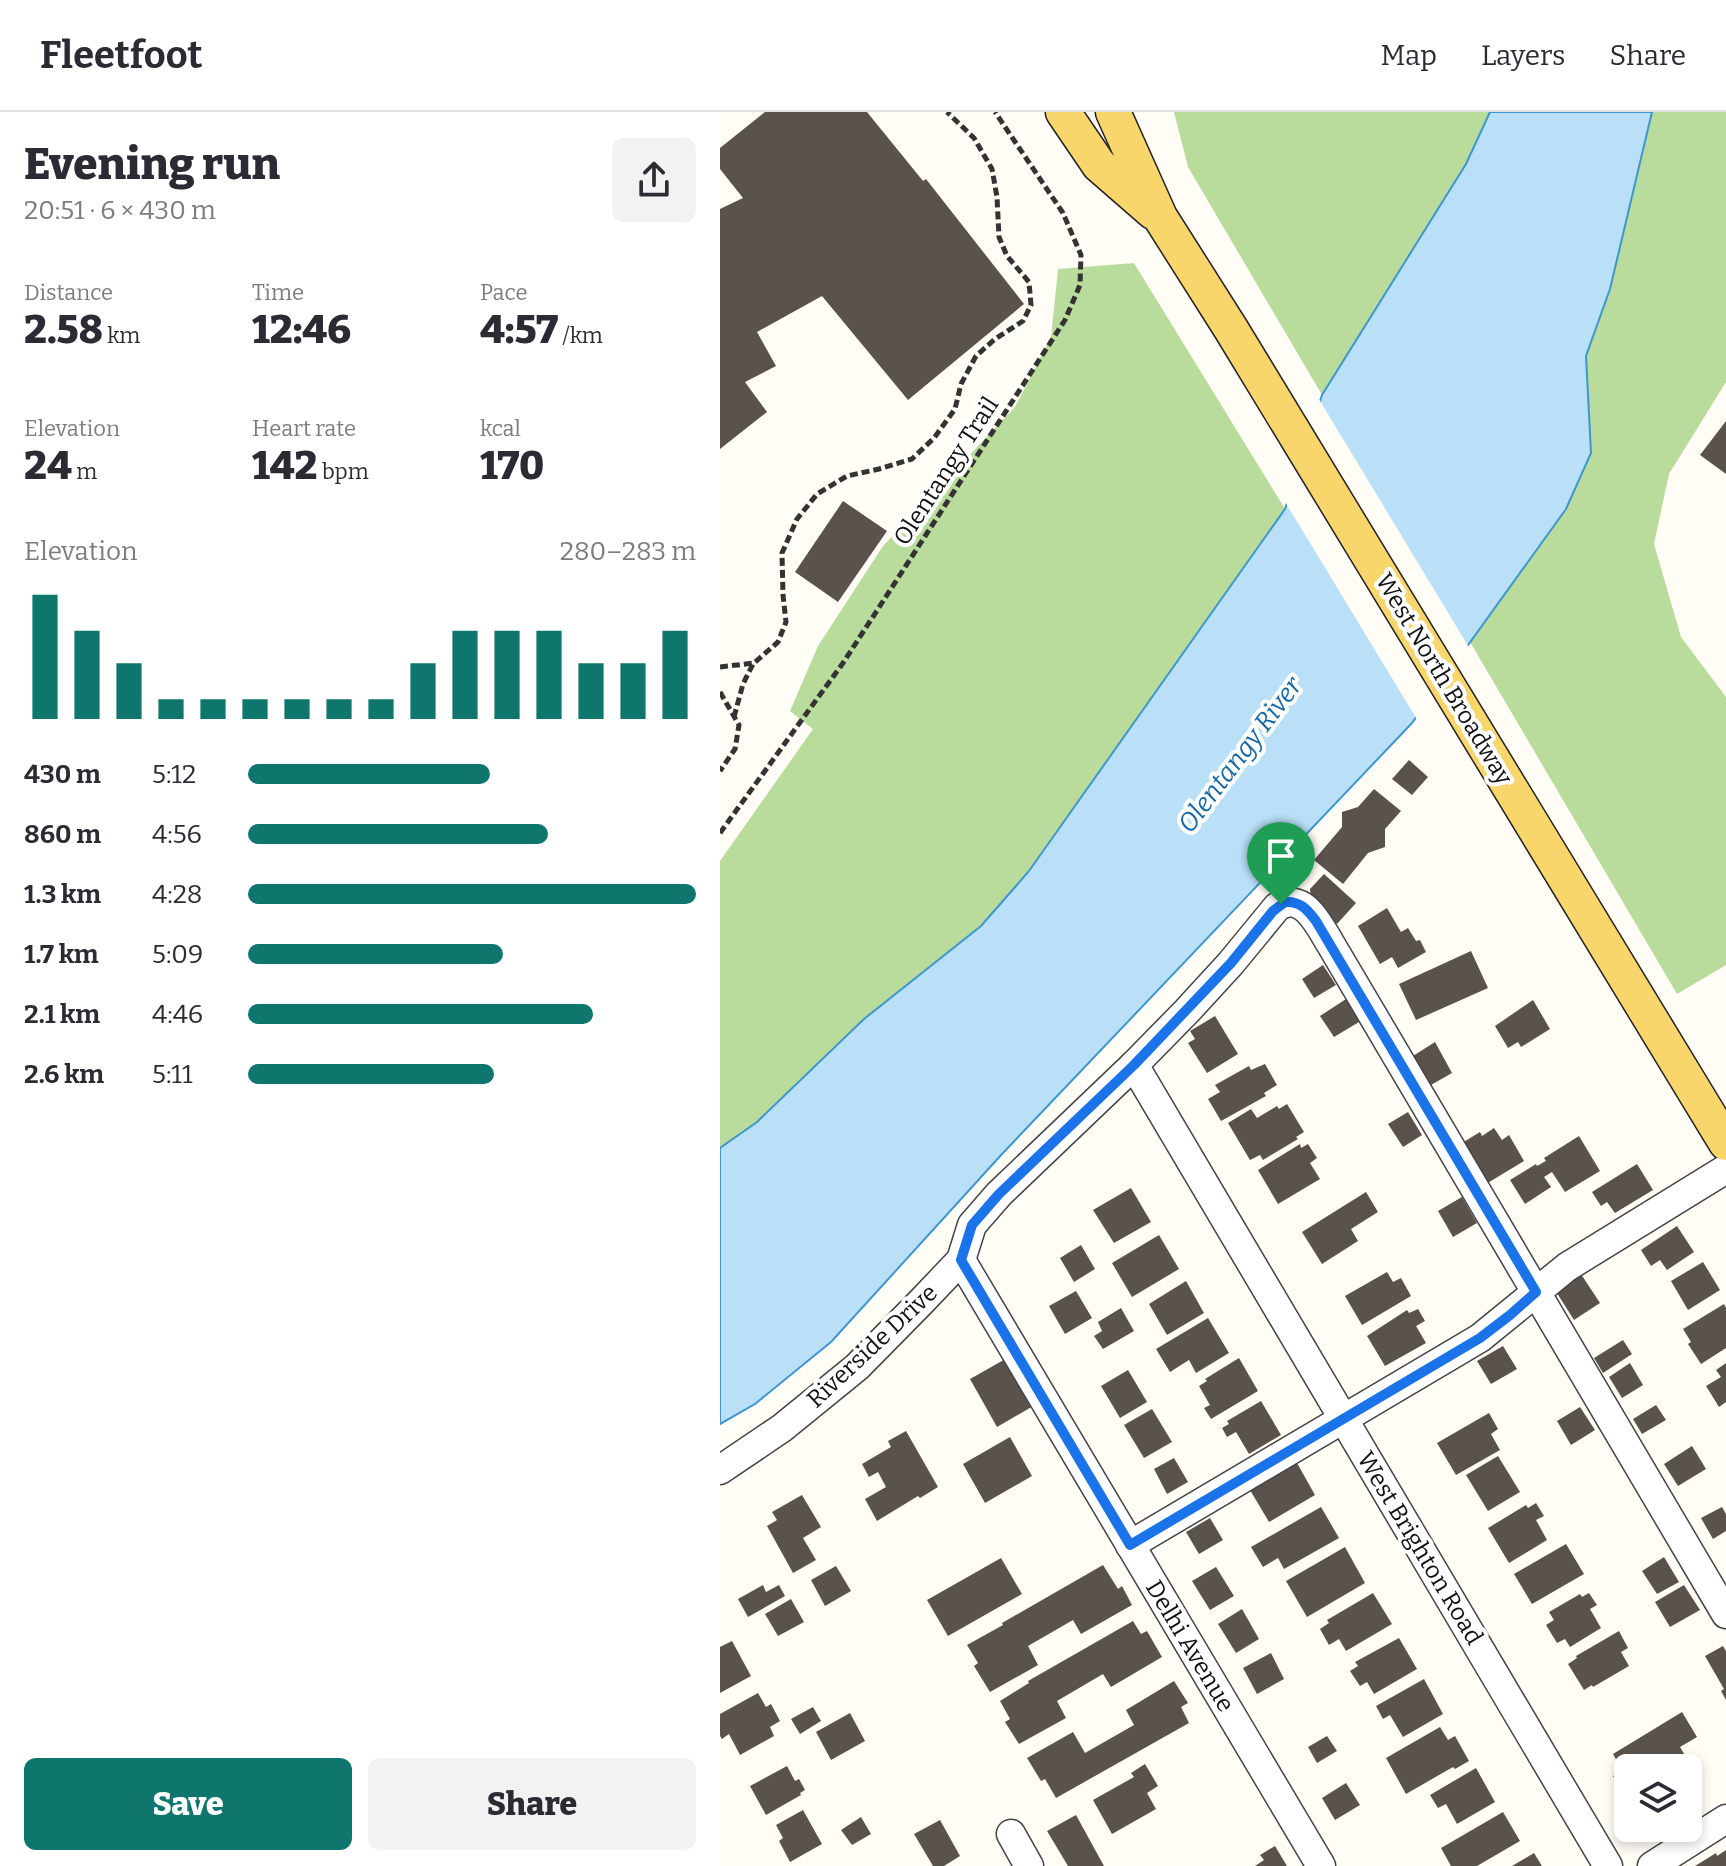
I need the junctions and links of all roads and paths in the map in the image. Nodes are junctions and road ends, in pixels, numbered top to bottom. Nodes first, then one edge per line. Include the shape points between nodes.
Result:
1 (947, 112) edge
2 (995, 112) edge
3 (1063, 112) edge
4 (1113, 112) edge
5 (1160, 217) junction
6 (754, 663) junction
7 (720, 667) edge
8 (720, 692) edge
9 (734, 717) junction
10 (720, 771) edge
11 (720, 833) edge
12 (1134, 1065) junction
13 (1726, 1143) edge
14 (1726, 1169) edge
15 (961, 1260) junction
16 (1536, 1292) junction
17 (1344, 1419) junction
18 (720, 1470) edge
19 (1130, 1545) junction
20 (1726, 1614) edge
21 (1726, 1819) edge
22 (1011, 1834) dead end
23 (1029, 1866) edge
24 (1321, 1866) edge
25 (1608, 1866) edge
26 (1652, 1866) edge

1 - 6 path via 974,138 992,169 999,237 1029,282 1031,305 1023,321 976,356 955,409 912,459 847,476 817,494 797,519 782,553 786,622 778,642
2 - 11 path, Olentangy Trail via 1063,213 1081,255 1080,285 1065,320 843,663
3 - 5 main road, West North Broadway via 1099,165
4 - 5 main road, West North Broadway
5 - 13 main road, West North Broadway
6 - 7 path
6 - 9 path
8 - 9 path
9 - 10 path via 739,725 735,749
12 - 15 street, Riverside Drive via 999,1194 972,1225
12 - 16 street, Riverside Drive via 1277,907 1285,902 1302,906 1330,943
12 - 17 street, West Brighton Road
14 - 16 street via 1567,1267
15 - 18 street, Riverside Drive via 857,1367
15 - 19 street, Delhi Avenue
16 - 17 street via 1480,1338
16 - 20 street
17 - 19 street
17 - 25 street, West Brighton Road
19 - 24 street, Delhi Avenue
21 - 26 street
22 - 23 street

